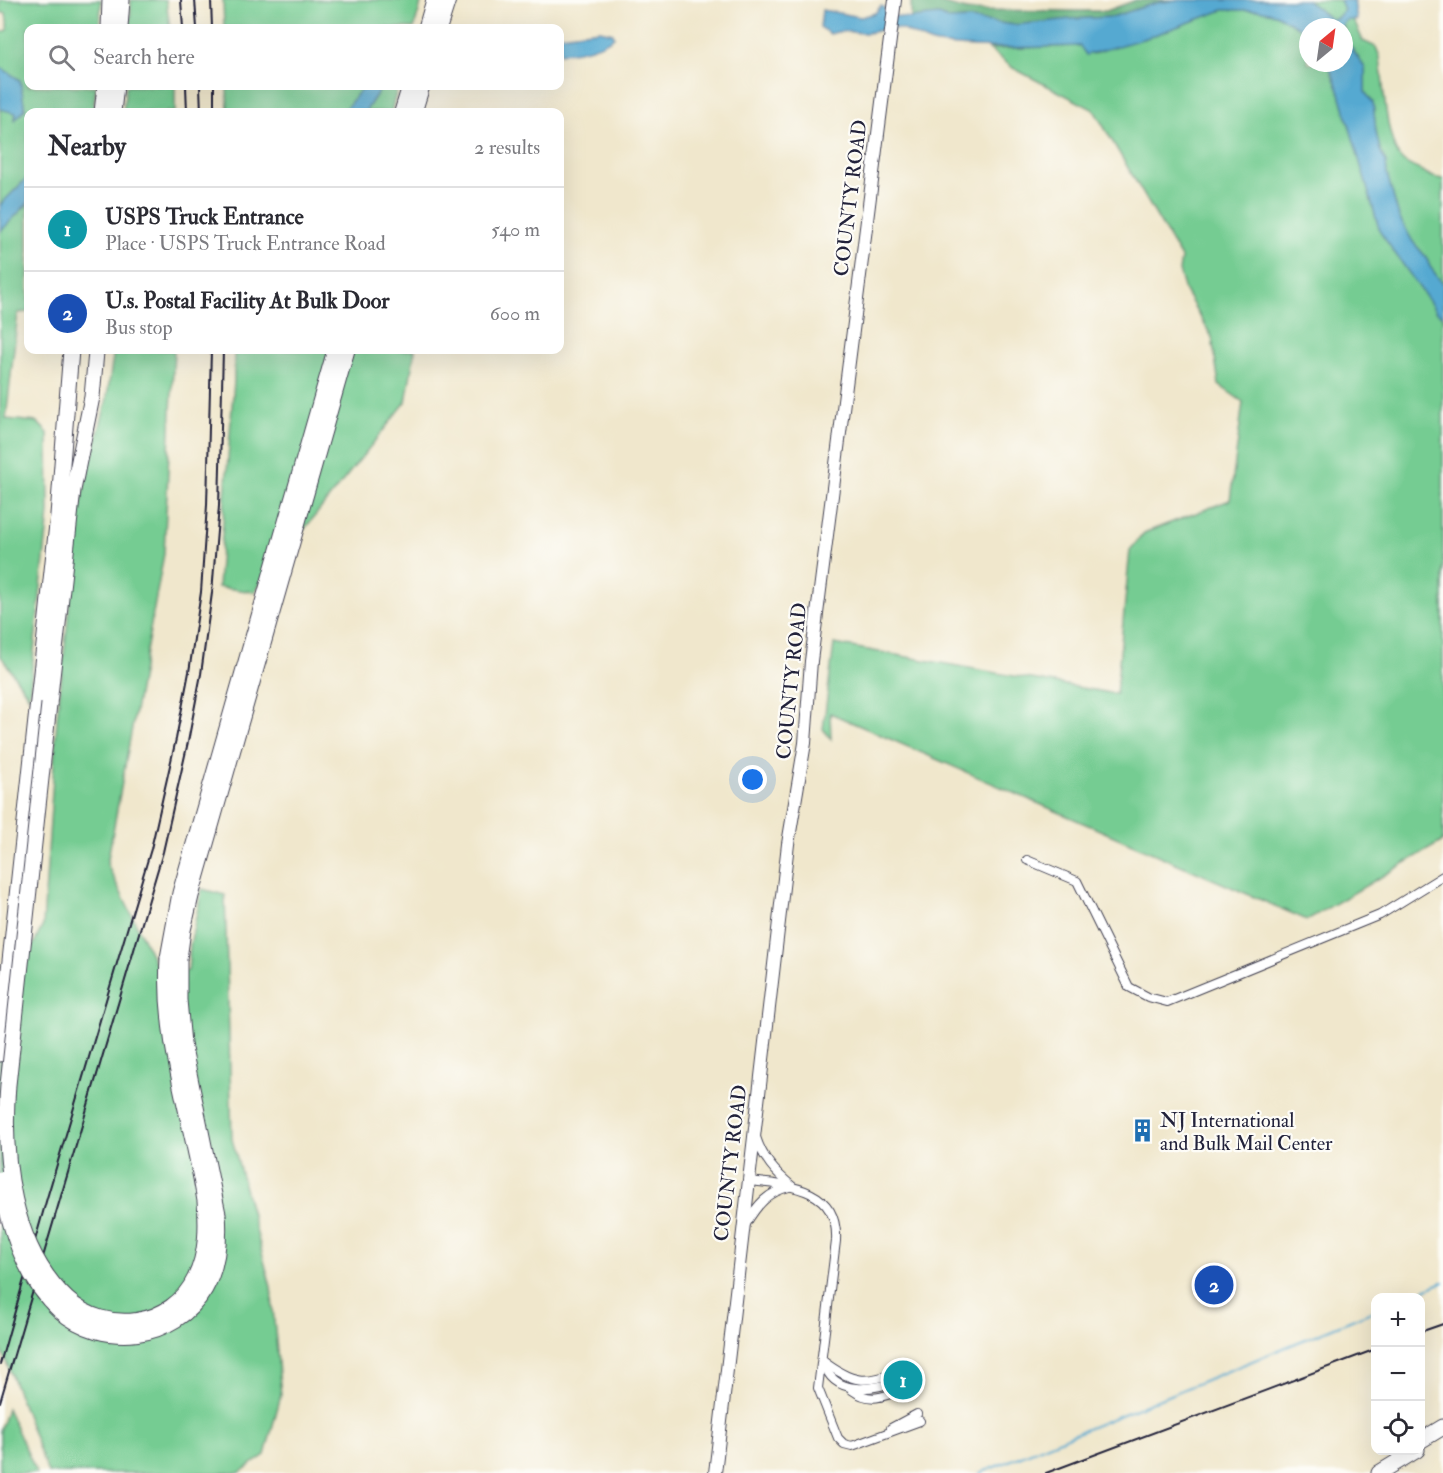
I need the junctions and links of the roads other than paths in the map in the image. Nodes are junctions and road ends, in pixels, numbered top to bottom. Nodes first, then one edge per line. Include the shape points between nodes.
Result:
1 (110, 0) edge
2 (122, 0) edge
3 (434, 0) edge
4 (448, 0) edge
5 (894, 0) edge
6 (109, 24) edge
7 (120, 24) edge
8 (427, 24) edge
9 (440, 24) edge
10 (105, 90) edge
11 (116, 90) edge
12 (409, 90) edge
13 (421, 90) edge
14 (102, 108) edge
15 (113, 108) edge
16 (403, 108) edge
17 (415, 108) edge
18 (71, 354) edge
19 (96, 354) edge
20 (334, 354) edge
21 (345, 354) edge
22 (44, 703) junction
23 (1028, 860) dead end
24 (1443, 876) edge
25 (174, 958) junction
26 (0, 1054) edge
27 (754, 1130) junction
28 (0, 1179) edge
29 (748, 1181) junction
30 (793, 1186) junction
31 (742, 1232) junction
32 (823, 1360) junction
33 (918, 1418) dead end
34 (1443, 1427) edge
35 (1443, 1434) edge
36 (1425, 1438) edge
37 (1425, 1445) edge
38 (1397, 1455) edge
39 (1409, 1455) edge
40 (715, 1473) edge
41 (1369, 1473) edge
42 (1379, 1473) edge

1 - 6 highway
2 - 7 highway
3 - 8 highway
4 - 9 highway
5 - 27 main road, COUNTY ROAD via 813,650 805,744 788,844
10 - 14 highway
11 - 15 highway
12 - 16 highway
13 - 17 highway
18 - 22 highway
19 - 22 highway
20 - 25 highway via 182,885 172,927
21 - 25 highway
22 - 25 highway, bridge via 6,1114 8,1157 20,1216 41,1265 68,1300 106,1320 140,1320 165,1311 190,1287 203,1254 205,1202 171,1040 167,996
22 - 26 highway
23 - 24 street via 1077,881 1129,987 1167,1002 1380,915
25 - 28 highway, bridge via 182,1035 218,1214 217,1256 199,1297 175,1320 142,1334 106,1334 75,1322 48,1298 29,1269 12,1229
27 - 29 main road, COUNTY ROAD
27 - 30 street via 766,1160
29 - 30 street
29 - 31 main road, COUNTY ROAD
30 - 31 street via 765,1198
30 - 32 street via 818,1197 829,1210 836,1229
31 - 40 main road, COUNTY ROAD
32 - 32 street via 830,1376 849,1388 873,1389 902,1380 859,1380
32 - 33 street via 818,1388 842,1442 852,1446
34 - 36 highway
35 - 37 highway
38 - 41 highway
39 - 42 highway

